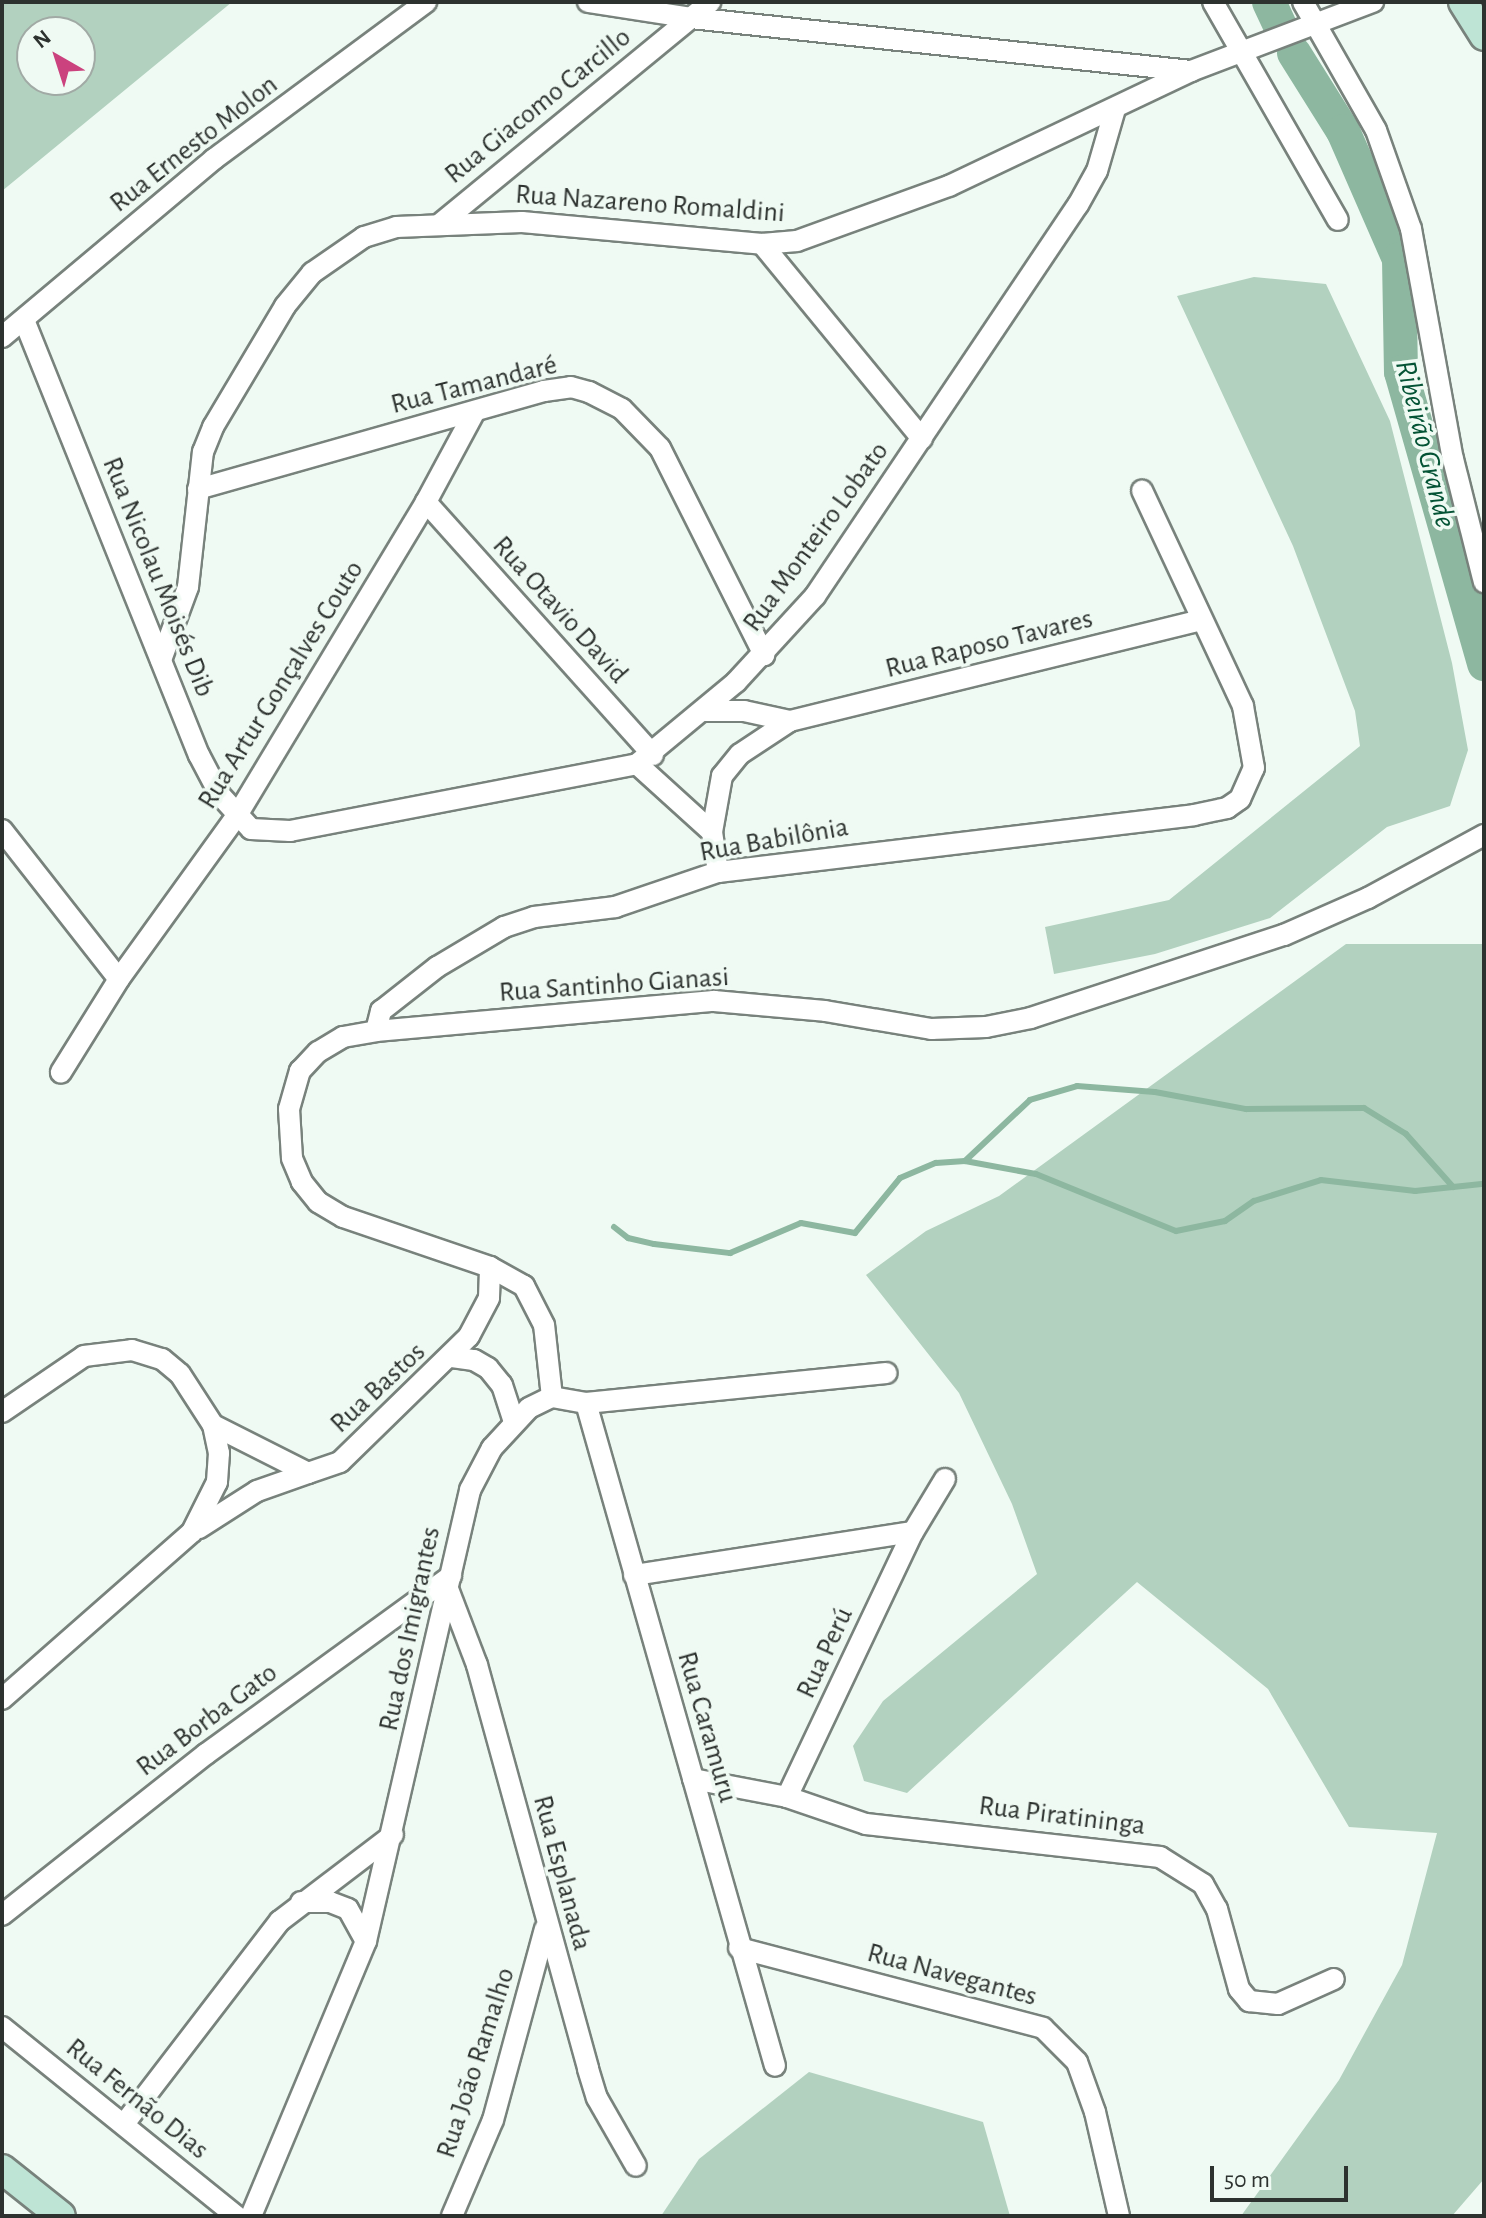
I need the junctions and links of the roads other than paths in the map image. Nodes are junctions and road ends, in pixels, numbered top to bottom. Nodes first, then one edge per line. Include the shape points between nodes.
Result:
1 (426, 2) edge
2 (588, 2) edge
3 (710, 2) edge
4 (1213, 2) edge
5 (1303, 2) edge
6 (1373, 2) edge
7 (1463, 2) edge
8 (691, 18) junction
9 (1316, 23) junction
10 (1484, 36) edge
11 (1242, 52) junction
12 (1191, 71) junction
13 (1115, 109) junction
14 (1338, 220) dead end
15 (440, 224) junction
16 (762, 244) junction
17 (24, 320) junction
18 (2, 337) edge
19 (475, 411) junction
20 (922, 439) junction
21 (198, 489) junction
22 (1142, 490) dead end
23 (426, 502) junction
24 (1484, 582) edge
25 (1201, 620) junction
26 (764, 655) junction
27 (161, 660) junction
28 (705, 711) junction
29 (790, 721) junction
30 (645, 760) junction
31 (236, 817) junction
32 (2, 830) edge
33 (712, 832) junction
34 (1484, 835) edge
35 (718, 872) junction
36 (119, 979) junction
37 (376, 1031) junction
38 (61, 1072) dead end
39 (490, 1267) junction
40 (452, 1357) junction
41 (887, 1373) dead end
42 (552, 1397) junction
43 (586, 1403) junction
44 (2, 1412) edge
45 (514, 1422) junction
46 (213, 1425) junction
47 (308, 1473) junction
48 (945, 1479) dead end
49 (192, 1532) junction
50 (913, 1532) junction
51 (634, 1575) junction
52 (449, 1582) junction
53 (2, 1699) edge
54 (693, 1779) junction
55 (787, 1797) junction
56 (393, 1835) junction
57 (301, 1902) junction
58 (2, 1915) edge
59 (546, 1925) junction
60 (366, 1941) junction
61 (739, 1948) junction
62 (1334, 1979) dead end
63 (2, 2027) edge
64 (775, 2066) dead end
65 (124, 2124) junction
66 (636, 2166) dead end
67 (2, 2169) edge
68 (61, 2216) edge
69 (236, 2216) edge
70 (251, 2216) edge
71 (452, 2216) edge
72 (1119, 2216) edge

1 - 17 street, Rua Ernesto Molon via 214,159
2 - 8 street
3 - 8 street, Rua Giacomo Carcillo
4 - 11 street
5 - 9 street
6 - 9 street, Rua Nazareno Romaldini
7 - 10 street
8 - 12 street
8 - 15 street, Rua Giacomo Carcillo
9 - 11 street, Rua Nazareno Romaldini
9 - 24 street via 1376,130 1411,229 1453,459
11 - 12 street, Rua Nazareno Romaldini
11 - 14 street
12 - 13 street, Rua Nazareno Romaldini
13 - 16 street, Rua Nazareno Romaldini via 949,186 842,228
13 - 20 street, Rua Monteiro Lobato via 1097,171 1078,205
15 - 16 street, Rua Nazareno Romaldini via 522,222
15 - 21 street, Rua Nazareno Romaldini via 396,227 364,237 312,273 259,343 232,391 203,452
16 - 20 street
17 - 18 street, Rua Ernesto Molon
17 - 27 street, Rua Nicolau Moisés Dib
19 - 21 street, Rua Tamandaré
19 - 23 street, Rua Artur Gonçalves Couto
19 - 26 street, Rua Tamandaré via 571,387 606,399 632,417 660,448
20 - 26 street, Rua Monteiro Lobato via 815,596
21 - 27 street, Rua Nazareno Romaldini via 188,587
22 - 25 street
23 - 30 street, Rua Otavio David
23 - 31 street, Rua Artur Gonçalves Couto
25 - 29 street, Rua Raposo Tavares
25 - 35 street, Rua Babilônia via 1231,677 1253,749 1251,783 1227,808
26 - 28 street, Rua Monteiro Lobato
27 - 31 street, Rua Nicolau Moisés Dib via 199,755
28 - 29 street, Rua Raposo Tavares via 744,711
28 - 30 street, Rua Monteiro Lobato
29 - 33 street, Rua Raposo Tavares via 740,754 722,776
30 - 31 street, Rua Monteiro Lobato via 268,832 251,829
30 - 33 street, Rua Otavio David
31 - 36 street, Rua Artur Gonçalves Couto
32 - 36 street
33 - 35 street, Rua Raposo Tavares
34 - 37 street, Rua Santinho Gianasi via 1368,898 1284,935 1031,1018 986,1027 931,1029 825,1011 714,1001
35 - 37 street, Rua Babilônia via 645,900 534,917 504,927 391,1002 381,1011
36 - 38 street, Rua Artur Gonçalves Couto
37 - 39 street, Rua Santinho Gianasi via 343,1037 300,1071 292,1088 289,1133 302,1182 318,1202 343,1217
39 - 40 street, Rua Bastos via 486,1308
39 - 42 street, Rua Santinho Gianasi via 511,1275 536,1300 548,1346
40 - 45 street, Rua Bastos via 488,1368 502,1385
40 - 47 street, Rua Bastos via 350,1454
41 - 43 street
42 - 43 street
42 - 45 street, Rua dos Imigrantes
43 - 51 street, Rua Caramuru
44 - 46 street via 84,1356 132,1350 162,1359 180,1374
45 - 52 street, Rua dos Imigrantes via 492,1448 470,1490
46 - 47 street
46 - 49 street via 217,1482
47 - 49 street, Rua Bastos via 257,1491
48 - 50 street, Rua Perú
49 - 53 street
50 - 51 street
50 - 55 street, Rua Perú
51 - 54 street, Rua Caramuru
52 - 56 street, Rua dos Imigrantes
52 - 58 street, Rua Borba Gato via 206,1754
52 - 59 street, Rua Esplanada via 477,1665
54 - 55 street, Rua Piratininga
54 - 61 street, Rua Caramuru
55 - 62 street, Rua Piratininga via 866,1824 1160,1857 1203,1884 1217,1909 1239,1989 1249,2001 1278,2004
56 - 57 street
56 - 60 street, Rua dos Imigrantes
57 - 60 street via 330,1902 348,1909
57 - 65 street via 228,1983
59 - 66 street, Rua Esplanada via 597,2098
59 - 71 street, Rua João Ramalho via 493,2120
60 - 70 street, Rua dos Imigrantes
61 - 64 street, Rua Caramuru
61 - 72 street, Rua Navegantes via 1043,2028 1077,2062 1095,2112
63 - 65 street, Rua Fernão Dias
65 - 69 street, Rua Fernão Dias
67 - 68 street

